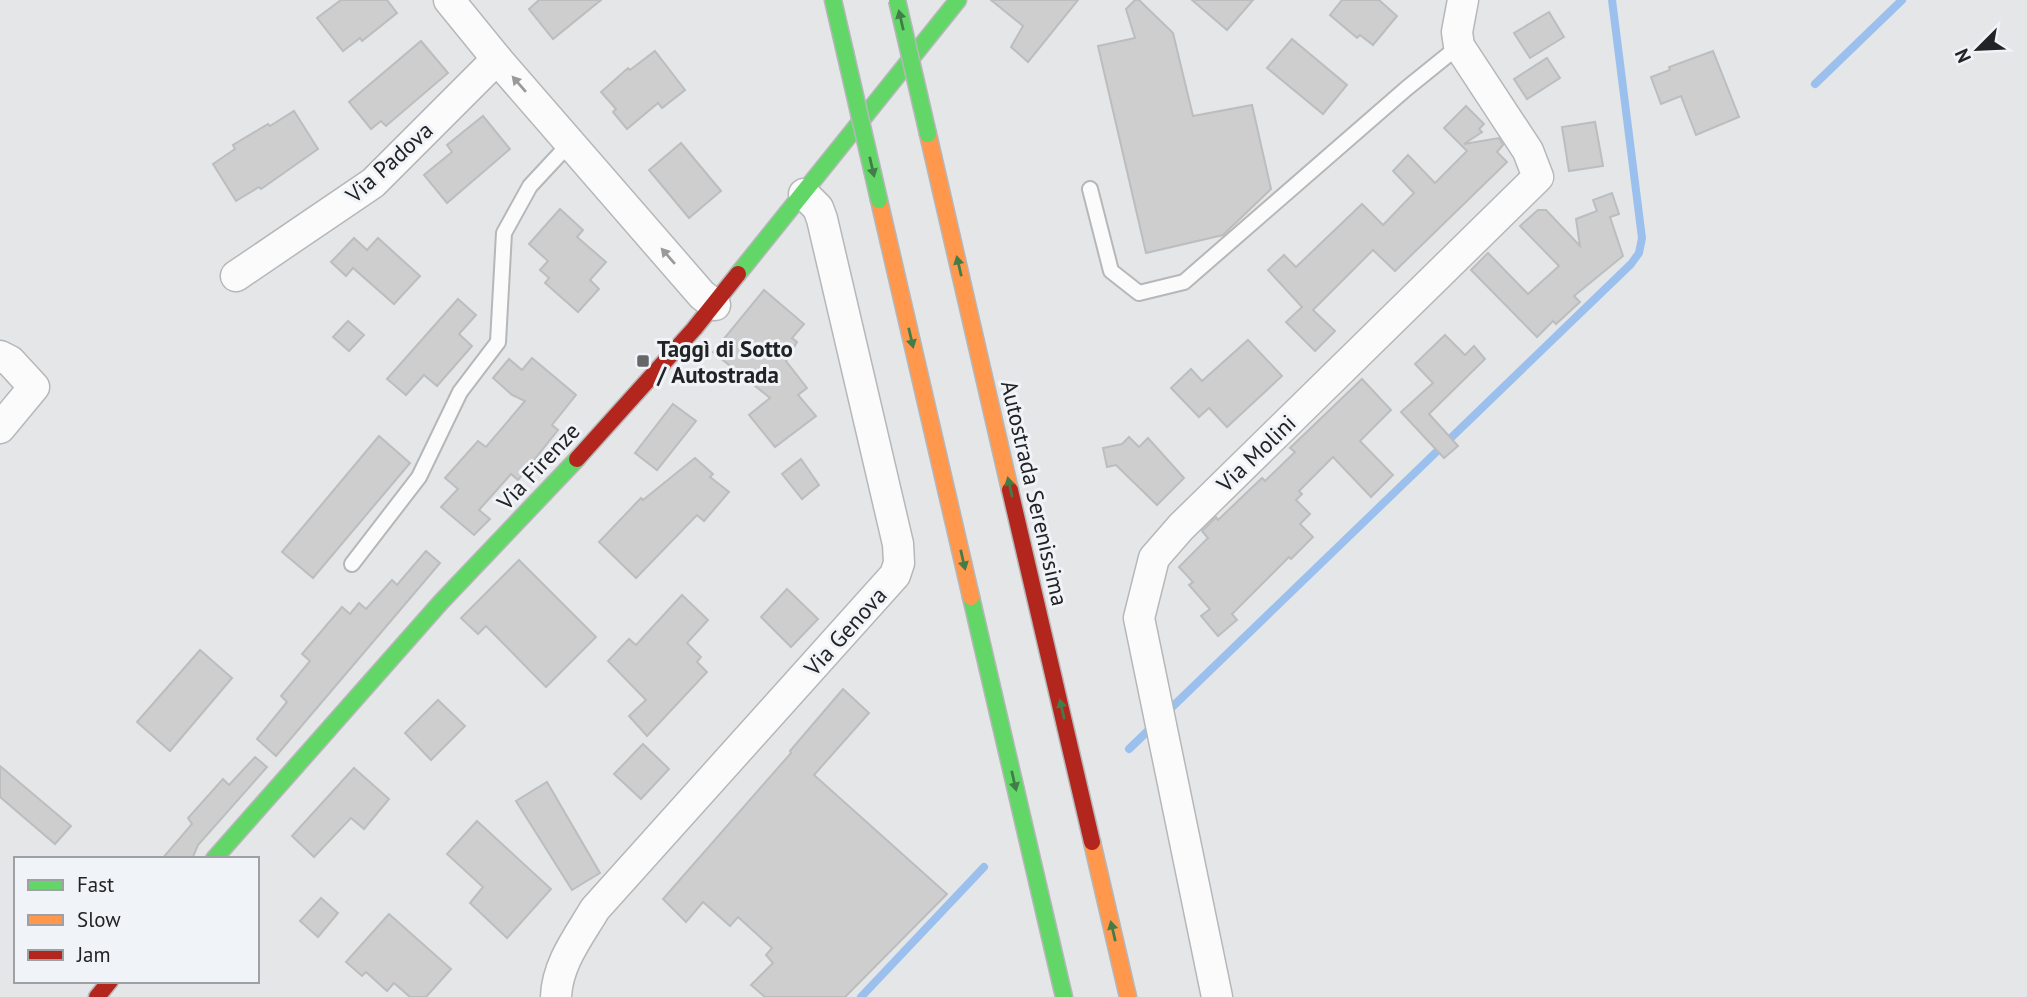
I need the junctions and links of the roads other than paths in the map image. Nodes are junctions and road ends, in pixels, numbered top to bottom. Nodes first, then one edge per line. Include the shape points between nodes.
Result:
1 (449, 0) edge
2 (833, 0) edge
3 (897, 0) edge
4 (958, 0) edge
5 (1463, 0) edge
6 (1459, 47) junction
7 (497, 59) junction
8 (570, 143) junction
9 (1090, 189) dead end
10 (803, 194) junction
11 (236, 276) dead end
12 (715, 305) junction
13 (0, 356) edge
14 (0, 428) edge
15 (352, 564) dead end
16 (216, 857) edge
17 (108, 983) edge
18 (97, 997) edge
19 (556, 997) edge
20 (1064, 997) edge
21 (1128, 997) edge
22 (1217, 997) edge

1 - 7 street
2 -> 20 main road, bridge
21 -> 3 main road, Autostrada Serenissima, bridge
4 - 10 main road, Via Firenze
5 - 6 street
6 - 9 lane via 1184,282 1139,293 1111,271
6 - 22 street, Via Molini via 1528,150 1538,177 1154,558 1139,618
8 -> 7 street
7 - 11 street, Via Padova via 373,183
12 -> 8 street
8 - 15 lane via 530,186 504,233 498,342 460,391 419,477
10 - 12 main road, Via Firenze
10 - 19 street, Via Genova via 822,219 899,563 895,575 596,909 568,954
12 - 16 main road, Via Firenze via 618,416 441,602
13 - 14 street via 34,387
17 - 18 main road

